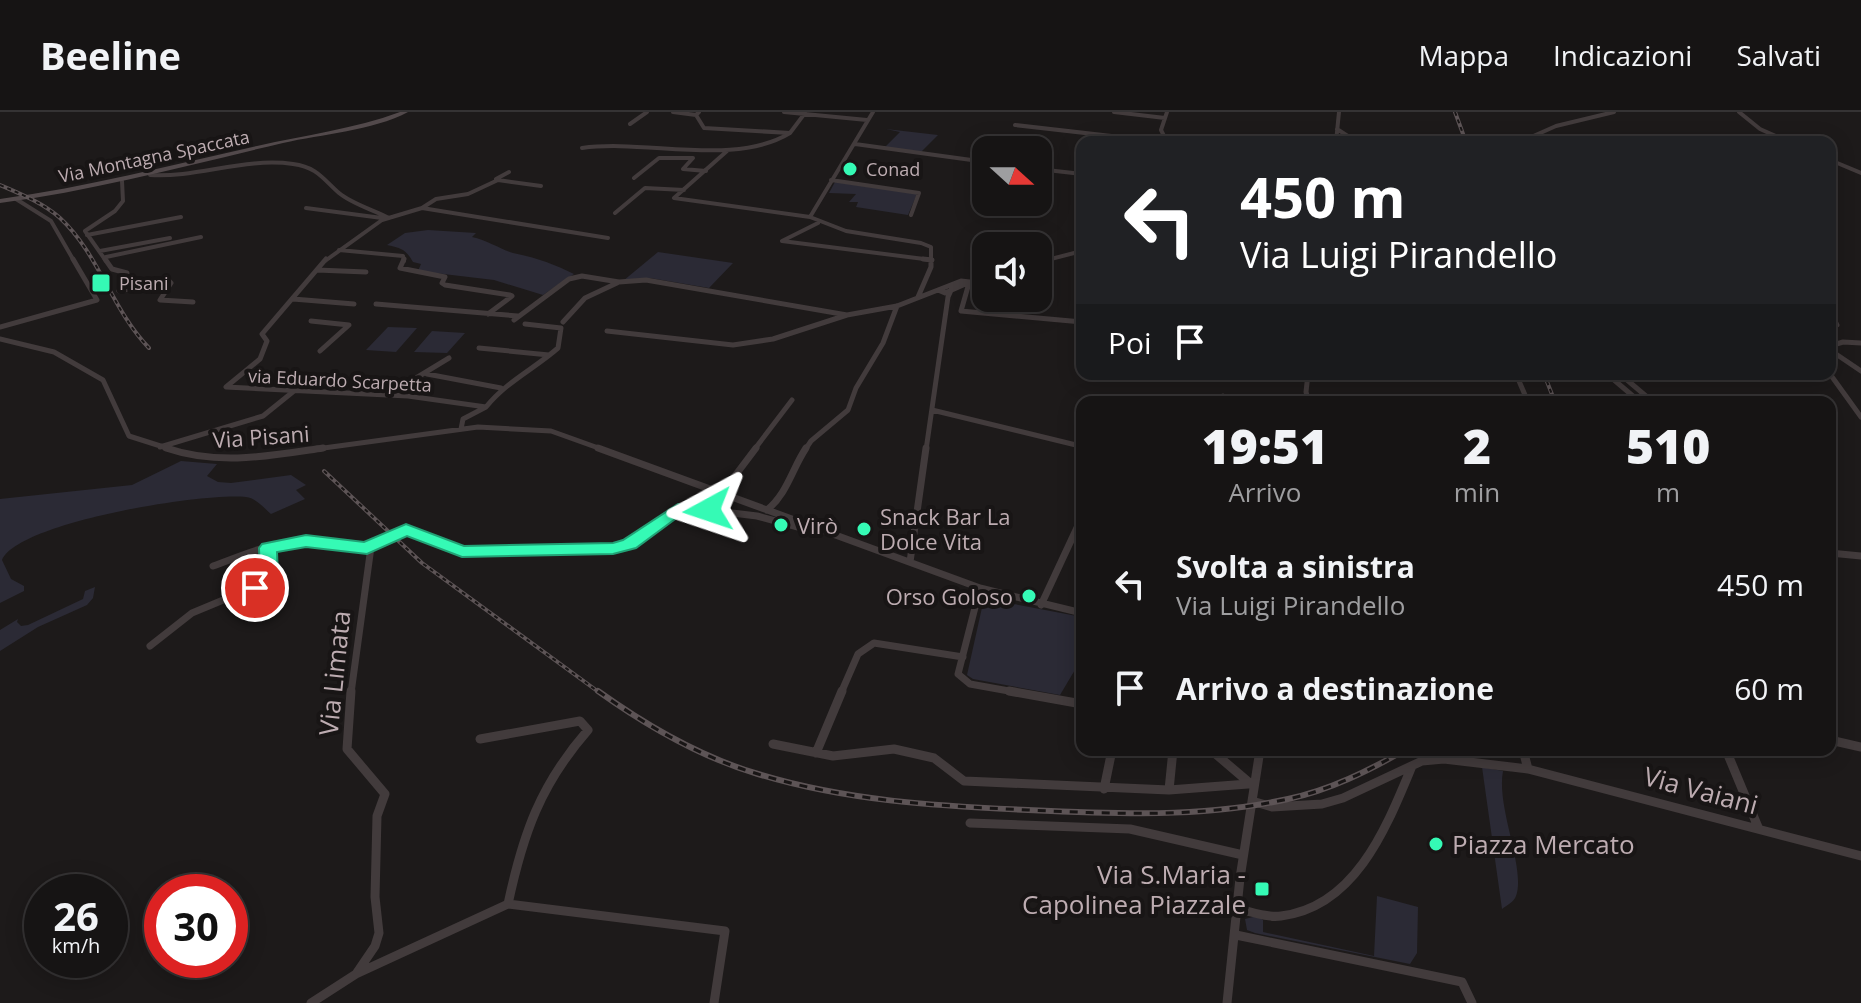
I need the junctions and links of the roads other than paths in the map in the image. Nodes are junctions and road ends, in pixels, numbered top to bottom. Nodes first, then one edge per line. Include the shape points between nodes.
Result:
1 (405, 112) edge
2 (647, 112) edge
3 (673, 112) edge
4 (784, 112) edge
5 (873, 112) edge
6 (1114, 112) edge
7 (1339, 112) edge
8 (1614, 112) edge
9 (1739, 112) edge
10 (697, 113) edge
11 (805, 113) edge
12 (1166, 115) edge
13 (867, 120) junction
14 (630, 124) dead end
15 (1015, 125) dead end
16 (1337, 129) junction
17 (790, 133) junction
18 (1113, 136) edge
19 (1164, 136) edge
20 (1336, 136) edge
21 (1348, 136) edge
22 (1532, 136) edge
23 (1776, 136) edge
24 (855, 144) junction
25 (582, 148) dead end
26 (727, 151) junction
27 (972, 160) edge
28 (1836, 163) edge
29 (706, 171) junction
30 (1052, 171) edge
31 (509, 172) dead end
32 (1076, 173) edge
33 (1861, 173) edge
34 (150, 175) junction
35 (634, 178) dead end
36 (831, 180) junction
37 (122, 181) junction
38 (541, 186) dead end
39 (684, 190) junction
40 (461, 195) junction
41 (16, 199) junction
42 (0, 201) edge
43 (306, 208) dead end
44 (422, 208) junction
45 (615, 213) dead end
46 (911, 215) dead end
47 (181, 217) dead end
48 (388, 217) junction
49 (810, 217) junction
50 (818, 223) junction
51 (87, 235) junction
52 (201, 237) dead end
53 (170, 238) dead end
54 (608, 238) dead end
55 (339, 249) junction
56 (100, 251) junction
57 (1076, 252) edge
58 (106, 257) junction
59 (1052, 258) edge
60 (932, 260) junction
61 (930, 269) junction
62 (317, 270) junction
63 (366, 272) dead end
64 (927, 278) junction
65 (972, 279) edge
66 (961, 281) junction
67 (619, 282) junction
68 (972, 282) edge
69 (969, 283) junction
70 (954, 288) junction
71 (942, 290) junction
72 (965, 290) junction
73 (921, 296) junction
74 (293, 299) junction
75 (193, 302) dead end
76 (354, 304) dead end
77 (376, 304) dead end
78 (897, 306) junction
79 (488, 314) junction
80 (847, 315) junction
81 (311, 321) dead end
82 (563, 322) dead end
83 (1076, 322) edge
84 (525, 324) dead end
85 (0, 327) edge
86 (607, 331) dead end
87 (0, 339) edge
88 (1861, 343) edge
89 (1836, 346) edge
90 (479, 348) dead end
91 (1836, 349) edge
92 (320, 351) dead end
93 (549, 355) junction
94 (449, 358) dead end
95 (1861, 371) edge
96 (427, 374) dead end
97 (1614, 380) edge
98 (1627, 380) edge
99 (1834, 380) edge
100 (501, 388) junction
101 (294, 391) junction
102 (388, 395) junction
103 (1633, 396) edge
104 (1646, 396) edge
105 (792, 400) dead end
106 (486, 407) junction
107 (932, 410) junction
108 (1861, 417) edge
109 (462, 424) junction
110 (1076, 445) dead end
111 (158, 448) junction
112 (722, 493) junction
113 (767, 510) junction
114 (1076, 530) edge
115 (855, 542) junction
116 (375, 545) junction
117 (268, 548) junction
118 (1836, 554) edge
119 (1861, 556) edge
120 (910, 562) junction
121 (213, 566) dead end
122 (980, 588) junction
123 (1041, 605) junction
124 (1076, 612) edge
125 (150, 646) dead end
126 (963, 657) junction
127 (1076, 703) edge
128 (480, 739) dead end
129 (1836, 741) edge
130 (773, 744) dead end
131 (1861, 747) edge
132 (816, 753) junction
133 (1111, 756) edge
134 (1172, 756) edge
135 (1218, 756) edge
136 (1259, 756) edge
137 (1525, 756) edge
138 (1728, 756) edge
139 (1413, 765) junction
140 (1528, 769) junction
141 (1252, 785) junction
142 (1104, 789) junction
143 (1169, 790) junction
144 (1252, 801) junction
145 (970, 823) dead end
146 (1758, 827) junction
147 (1243, 855) junction
148 (1861, 856) edge
149 (508, 904) junction
150 (1239, 909) junction
151 (1236, 935) junction
152 (356, 974) junction
153 (311, 1003) edge
154 (714, 1003) edge
155 (1227, 1003) edge
156 (1472, 1003) edge

1 - 34 main road, Via Montagna Spaccata
2 - 14 street
3 - 10 street
4 - 11 street
5 - 13 street
6 - 12 street
7 - 16 street
8 - 22 street
9 - 23 street
10 - 17 street via 704,128
11 - 13 street
11 - 17 street
12 - 19 street
13 - 24 street
15 - 18 street
16 - 20 street
16 - 21 street
17 - 26 street
24 - 27 street
24 - 36 street
25 - 26 street via 624,144
26 - 29 street
28 - 33 street
29 - 35 street via 683,169 693,158 661,157
29 - 39 street
30 - 32 street
31 - 40 street
34 - 37 main road, Via Montagna Spaccata
34 - 48 street via 293,164 318,173 339,193
36 - 46 street via 919,193
36 - 49 street
37 - 41 main road, Via Montagna Spaccata
37 - 51 street via 124,199 85,231
38 - 40 street, via Eduardo Scarpetta via 498,180
39 - 45 street via 645,188
39 - 49 street via 674,198
40 - 44 street, via Eduardo Scarpetta via 436,199
41 - 42 main road, Via Montagna Spaccata
41 - 85 street via 51,221 97,300
43 - 48 street
44 - 48 street, via Eduardo Scarpetta
44 - 54 street
47 - 51 street
48 - 55 street, via Eduardo Scarpetta
49 - 50 street
50 - 60 street via 925,244 933,249
50 - 60 street via 782,241
51 - 56 street
52 - 58 street
53 - 56 street
55 - 62 street, via Eduardo Scarpetta
55 - 79 street via 403,256 400,268 445,277 445,285 512,295
56 - 58 street
57 - 59 street
58 - 75 street via 112,269 127,273 119,292 168,280 160,300
60 - 61 street
61 - 64 street
61 - 64 street via 935,278
62 - 63 street
62 - 74 street, via Eduardo Scarpetta
64 - 73 street
65 - 66 street
66 - 69 street
66 - 71 street
67 - 79 street via 575,276 517,318
67 - 80 street via 646,280
67 - 82 street via 585,298
68 - 69 street
69 - 70 street
69 - 72 street
70 - 71 street
70 - 72 street
71 - 73 street
71 - 107 street
72 - 83 street via 960,309 966,313
73 - 78 street
74 - 76 street
74 - 101 street, via Eduardo Scarpetta via 262,334 267,341 260,359 226,387
77 - 79 street
78 - 80 street
78 - 113 street via 848,410 811,441 781,499
80 - 86 street via 773,339 733,345
81 - 92 street via 349,325
84 - 93 street via 561,328 558,348
87 - 111 street, Via Pisani via 54,352 103,380 129,436
88 - 89 street
90 - 93 street
91 - 95 street
93 - 100 street
94 - 102 street
96 - 100 street
97 - 103 street
98 - 104 street
99 - 108 street
100 - 106 street
101 - 102 street, via Eduardo Scarpetta
101 - 111 street via 263,416
102 - 106 street, via Eduardo Scarpetta
105 - 112 street
106 - 109 street
107 - 110 street
107 - 120 street
109 - 111 street, Via Pisani via 238,460
109 - 112 street, Via Pisani via 523,427 571,437
112 - 113 street, Via Pisani
113 - 115 street, Via Pisani
114 - 123 street
115 - 116 street, bridge via 779,520 683,507 613,549 462,551 406,530
115 - 120 street
116 - 117 street via 350,548 306,541
116 - 152 street, Via Limata via 348,711 347,749 385,794 377,827 379,933
117 - 121 street
117 - 125 street via 269,576 264,583 211,602
118 - 119 street
120 - 122 street
122 - 123 street
122 - 126 street
123 - 124 street
126 - 127 street via 958,674 970,684
126 - 132 street via 874,643 858,654
128 - 149 street via 580,721 588,730 545,783 520,843
129 - 131 street
130 - 132 street
132 - 142 street via 894,749 934,758 964,781
133 - 142 street
134 - 143 street
135 - 141 street
136 - 141 street
137 - 140 street
138 - 146 street
139 - 140 street, Via Vaiani via 1444,759
139 - 144 street, Via Vaiani via 1322,804 1272,807
139 - 150 street via 1353,878 1318,906 1290,915
140 - 146 street, Via Vaiani
141 - 143 street
141 - 144 street
142 - 143 street
144 - 147 street
145 - 147 street via 1130,829
146 - 148 street, Via Vaiani
147 - 150 street
149 - 152 street
149 - 154 street via 725,931
150 - 151 street
151 - 155 street
151 - 156 street via 1462,982
152 - 153 street

